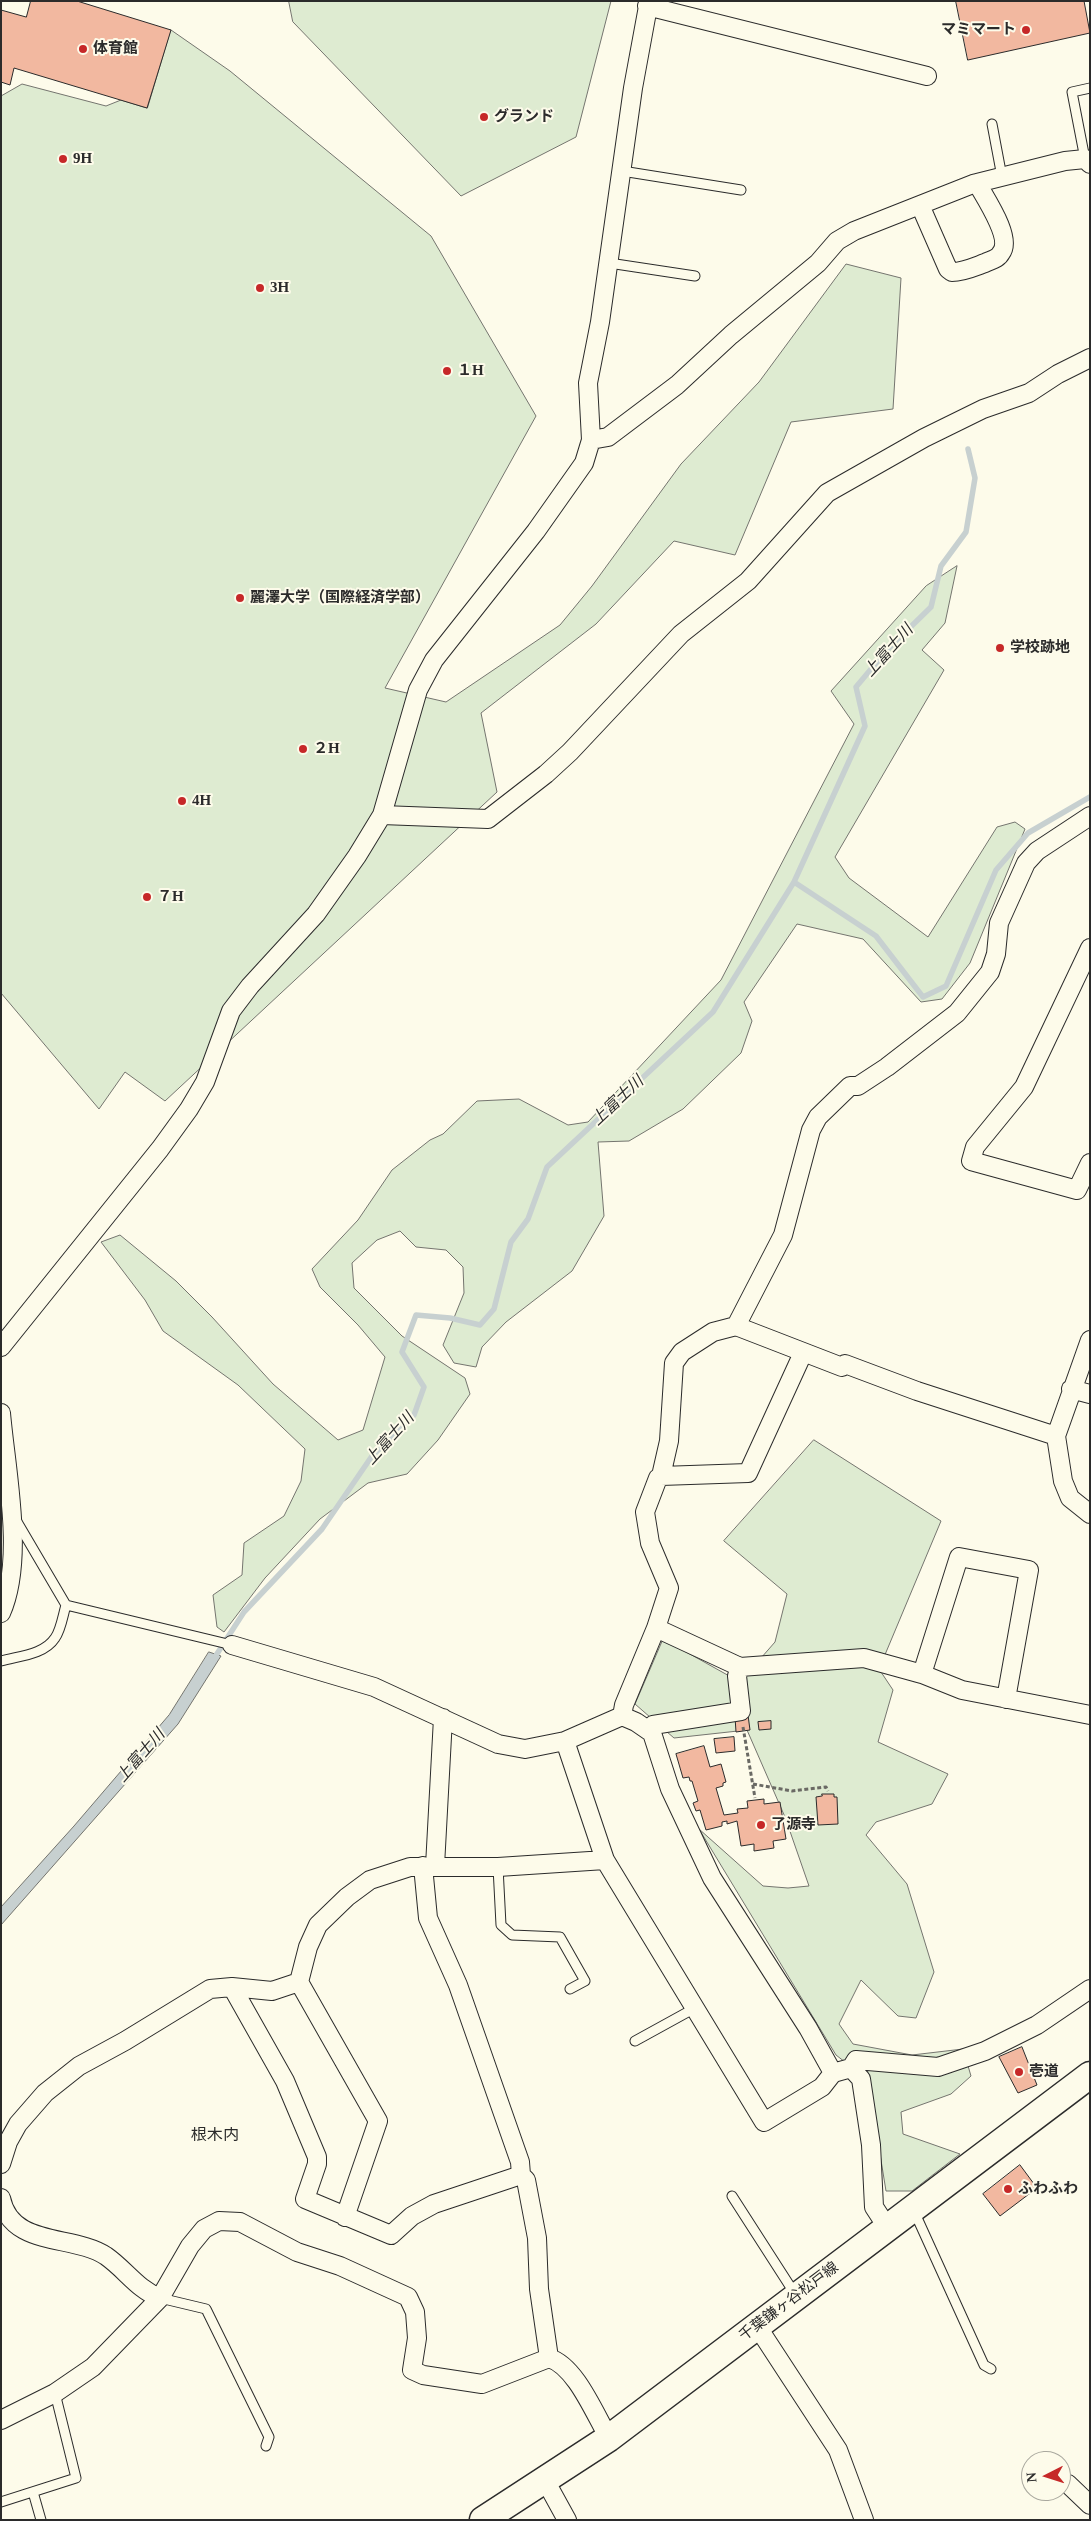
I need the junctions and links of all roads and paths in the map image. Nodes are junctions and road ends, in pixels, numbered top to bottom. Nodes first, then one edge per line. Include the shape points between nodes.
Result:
1 (648, 4) edge
2 (927, 76) dead end
3 (1090, 88) edge
4 (992, 124) dead end
5 (1088, 162) edge
6 (622, 171) junction
7 (1002, 176) junction
8 (977, 183) junction
9 (741, 190) dead end
10 (920, 205) junction
11 (610, 263) junction
12 (695, 276) dead end
13 (1090, 358) edge
14 (591, 440) junction
15 (382, 815) junction
16 (1090, 816) edge
17 (1090, 948) edge
18 (1090, 1163) edge
19 (736, 1326) junction
20 (1090, 1340) edge
21 (1, 1347) edge
22 (803, 1353) junction
23 (1071, 1389) junction
24 (1090, 1394) edge
25 (1, 1413) edge
26 (1056, 1436) junction
27 (662, 1476) junction
28 (11, 1512) junction
29 (1090, 1514) edge
30 (4, 1591) edge
31 (66, 1605) junction
32 (1, 1613) edge
33 (656, 1628) junction
34 (232, 1644) joint
35 (1, 1661) edge
36 (740, 1668) junction
37 (922, 1674) junction
38 (1006, 1699) junction
39 (741, 1712) junction
40 (1090, 1714) edge
41 (622, 1716) junction
42 (443, 1718) junction
43 (648, 1730) junction
44 (565, 1741) junction
45 (753, 1784) junction
46 (828, 1791) dead end
47 (755, 1798) dead end
48 (605, 1860) junction
49 (429, 1866) junction
50 (498, 1867) junction
51 (299, 1982) junction
52 (232, 1987) junction
53 (570, 1988) dead end
54 (1090, 1990) edge
55 (695, 2008) junction
56 (635, 2041) dead end
57 (851, 2068) junction
58 (833, 2073) junction
59 (1087, 2083) edge
60 (1, 2164) edge
61 (521, 2174) junction
62 (732, 2196) dead end
63 (1, 2198) edge
64 (913, 2208) junction
65 (345, 2217) junction
66 (887, 2227) junction
67 (796, 2297) junction
68 (160, 2298) junction
69 (757, 2326) junction
70 (550, 2358) junction
71 (991, 2369) dead end
72 (55, 2393) junction
73 (1, 2420) edge
74 (609, 2438) junction
75 (266, 2446) dead end
76 (545, 2480) junction
77 (1071, 2487) edge
78 (33, 2492) junction
79 (1, 2502) edge
80 (1090, 2505) edge
81 (41, 2520) edge
82 (482, 2520) edge
83 (566, 2520) edge
84 (864, 2520) edge

1 - 2 street
1 - 6 street via 636,64
3 - 5 lane via 1072,92
4 - 7 lane
5 - 7 street via 1065,161
6 - 9 lane
6 - 11 street
7 - 8 street
8 - 10 street
8 - 10 street via 1003,232 1005,242 997,258 952,272
10 - 14 street via 868,224 837,241 818,263 731,334 677,385 608,437
11 - 12 lane
11 - 14 street via 588,383
13 - 15 street via 1029,393 984,409 924,438 827,493 748,581 681,634 570,752 488,818
14 - 15 street via 584,463 536,531 434,660 418,690
15 - 21 street via 316,914 231,1011 205,1082 190,1109
16 - 19 street via 1037,851 1026,864 999,923 996,954 990,972 957,1012 886,1067 858,1086 850,1086 818,1117 810,1130 783,1234
17 - 18 street via 1024,1087 975,1147 971,1161 1077,1190
19 - 22 street
19 - 27 street via 713,1332 682,1352 674,1363 669,1441
20 - 23 street
22 - 26 street via 842,1367 845,1364
22 - 27 street via 748,1473
23 - 24 street
23 - 26 street
25 - 28 street
26 - 29 street via 1063,1481 1070,1498
27 - 33 street via 658,1478 645,1512 650,1543 669,1588
28 - 30 street via 13,1551
28 - 31 lane
30 - 32 street
31 - 34 lane
31 - 35 lane via 55,1638 48,1645 36,1652
33 - 36 street
33 - 41 street
34 - 42 street via 374,1687
36 - 37 street via 864,1658
36 - 39 street via 737,1676
37 - 38 street via 962,1690
37 - 38 street via 959,1556 1029,1570
38 - 40 street
39 - 43 street via 653,1725
39 - 45 path
41 - 43 street
41 - 44 street
42 - 44 street via 498,1744 525,1749
42 - 49 street
43 - 58 street via 652,1733 670,1789 712,1878
44 - 48 street
45 - 46 path via 792,1791 826,1786
45 - 47 path
48 - 50 street
48 - 55 street
49 - 50 street
49 - 51 street via 397,1870 370,1880 325,1917 308,1947
49 - 61 street via 428,1918 482,2048 487,2072 520,2162
50 - 53 lane via 501,1925 512,1936 560,1937 586,1981
51 - 52 street via 279,1991
51 - 65 street via 378,2122
52 - 60 street via 200,1993 60,2080 18,2124
52 - 65 street via 285,2081 317,2157 305,2198
54 - 57 street via 1029,2029 985,2051 938,2067 856,2060
55 - 56 lane
55 - 58 street via 764,2122 822,2088
57 - 58 street
57 - 66 street via 860,2079 871,2145 874,2208
59 - 64 main road, 千葉鎌ヶ谷松戸線
61 - 65 street via 434,2204 412,2216 391,2235
61 - 70 street via 526,2180 537,2238 539,2289
62 - 67 lane
63 - 68 street via 8,2216 24,2230 40,2238 93,2249 146,2292
64 - 66 main road, 千葉鎌ヶ谷松戸線
64 - 71 lane via 984,2365
66 - 67 main road, 千葉鎌ヶ谷松戸線
67 - 69 main road, 千葉鎌ヶ谷松戸線
68 - 70 street via 190,2246 204,2229 219,2221 240,2222 297,2252 340,2266 408,2297 415,2312 417,2338 412,2370 423,2375 482,2384
68 - 72 street via 93,2367
68 - 75 lane via 206,2309 269,2438
69 - 74 main road, 千葉鎌ヶ谷松戸線
69 - 84 street via 838,2450
70 - 74 street via 560,2361 575,2379
72 - 73 street
72 - 78 lane via 76,2478
74 - 76 main road, 千葉鎌ヶ谷松戸線
76 - 82 main road, 千葉鎌ヶ谷松戸線
76 - 83 street
77 - 80 street
78 - 79 lane
78 - 81 lane

